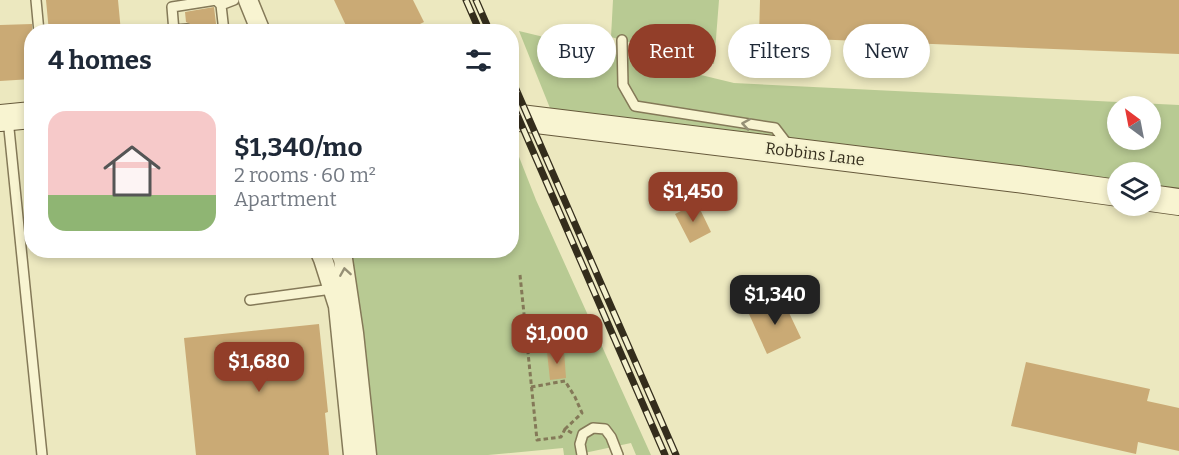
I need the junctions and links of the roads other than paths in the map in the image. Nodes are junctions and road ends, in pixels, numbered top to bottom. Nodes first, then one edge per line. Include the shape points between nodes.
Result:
1 (36, 0) edge
2 (234, 0) edge
3 (248, 0) edge
4 (222, 5) junction
5 (38, 24) edge
6 (173, 24) edge
7 (222, 24) edge
8 (258, 24) edge
9 (622, 40) dead end
10 (13, 116) edge
11 (519, 118) edge
12 (793, 152) junction
13 (1107, 191) edge
14 (1161, 200) edge
15 (1179, 202) edge
16 (24, 245) edge
17 (25, 258) edge
18 (323, 258) edge
19 (343, 258) edge
20 (332, 289) junction
21 (250, 300) dead end
22 (42, 455) edge
23 (353, 455) edge
24 (367, 455) edge
25 (582, 455) edge
26 (618, 455) edge

1 - 5 lane
2 - 4 lane
3 - 8 street
4 - 6 lane via 216,0 172,7
4 - 7 lane
12 -> 9 lane via 775,128 636,106 622,85
10 - 16 lane
11 - 12 street, Robbins Lane
12 - 13 street, Robbins Lane
14 - 15 street
17 - 22 lane
18 - 20 street
24 -> 19 street
20 - 21 lane
20 - 23 street via 338,306
25 - 26 lane via 583,434 593,428 604,429

